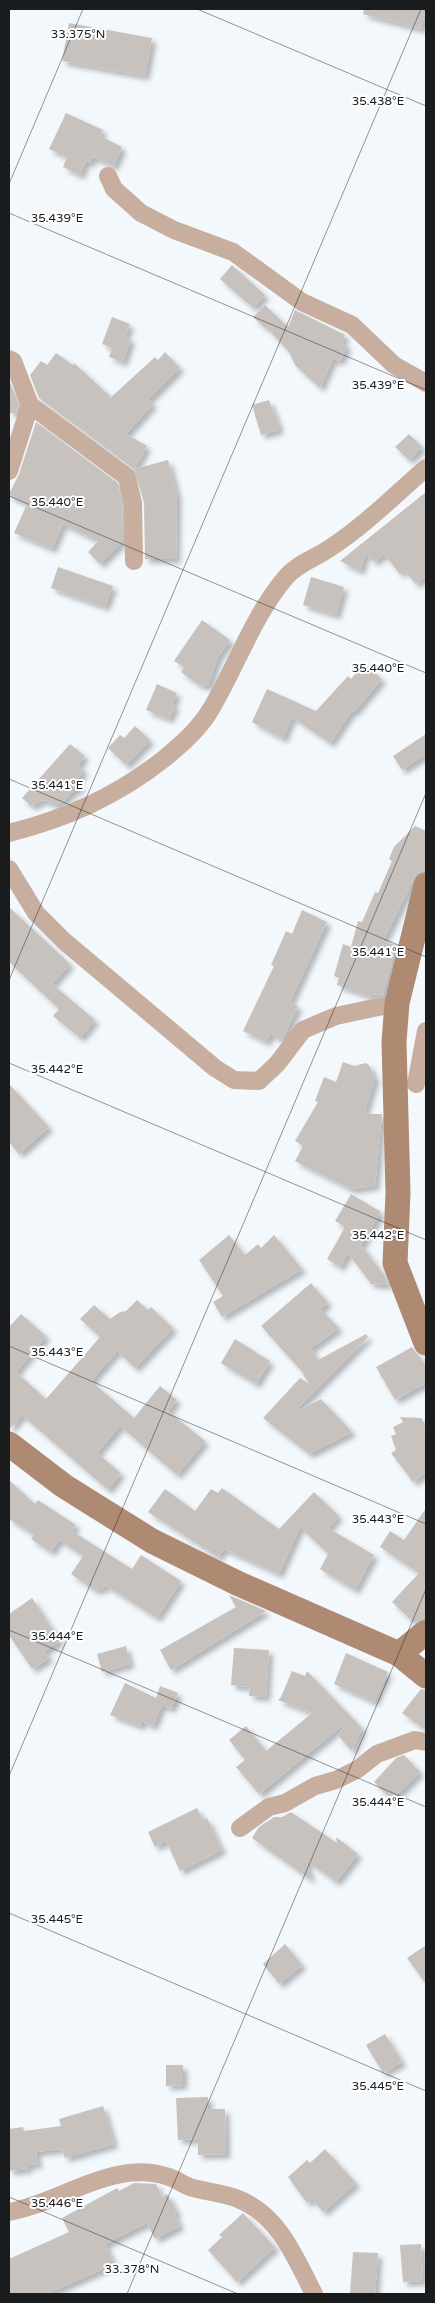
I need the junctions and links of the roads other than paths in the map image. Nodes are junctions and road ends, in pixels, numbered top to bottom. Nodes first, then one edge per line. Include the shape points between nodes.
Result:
1 (108, 176) dead end
2 (9, 358) edge
3 (426, 383) edge
4 (30, 405) junction
5 (426, 468) edge
6 (9, 470) edge
7 (134, 561) dead end
8 (9, 833) edge
9 (9, 869) edge
10 (426, 885) edge
11 (397, 1003) junction
12 (426, 1031) edge
13 (412, 1084) edge
14 (426, 1343) edge
15 (9, 1444) edge
16 (426, 1632) edge
17 (399, 1654) junction
18 (426, 1676) edge
19 (426, 1742) edge
20 (240, 1828) dead end
21 (9, 2212) edge
22 (314, 2294) edge

1 - 3 street via 114,189 141,213 174,230 234,252 302,302 352,325 394,366
2 - 4 street
4 - 6 street
4 - 7 street via 127,477 133,503
5 - 8 street via 331,548 294,569 285,578 258,618 197,731 121,790 55,820
9 - 11 street via 36,913 64,941 215,1068 234,1080 259,1080 277,1064 303,1030 336,1016
10 - 11 street
11 - 13 street
12 - 13 street
13 - 14 street via 398,1193 395,1263
15 - 17 street via 64,1486 152,1541 236,1584
16 - 17 street
17 - 18 street
19 - 20 street via 415,1740 377,1754 336,1780 269,1807
21 - 22 street via 50,2200 92,2182 146,2171 192,2188 236,2198 258,2208 285,2238

